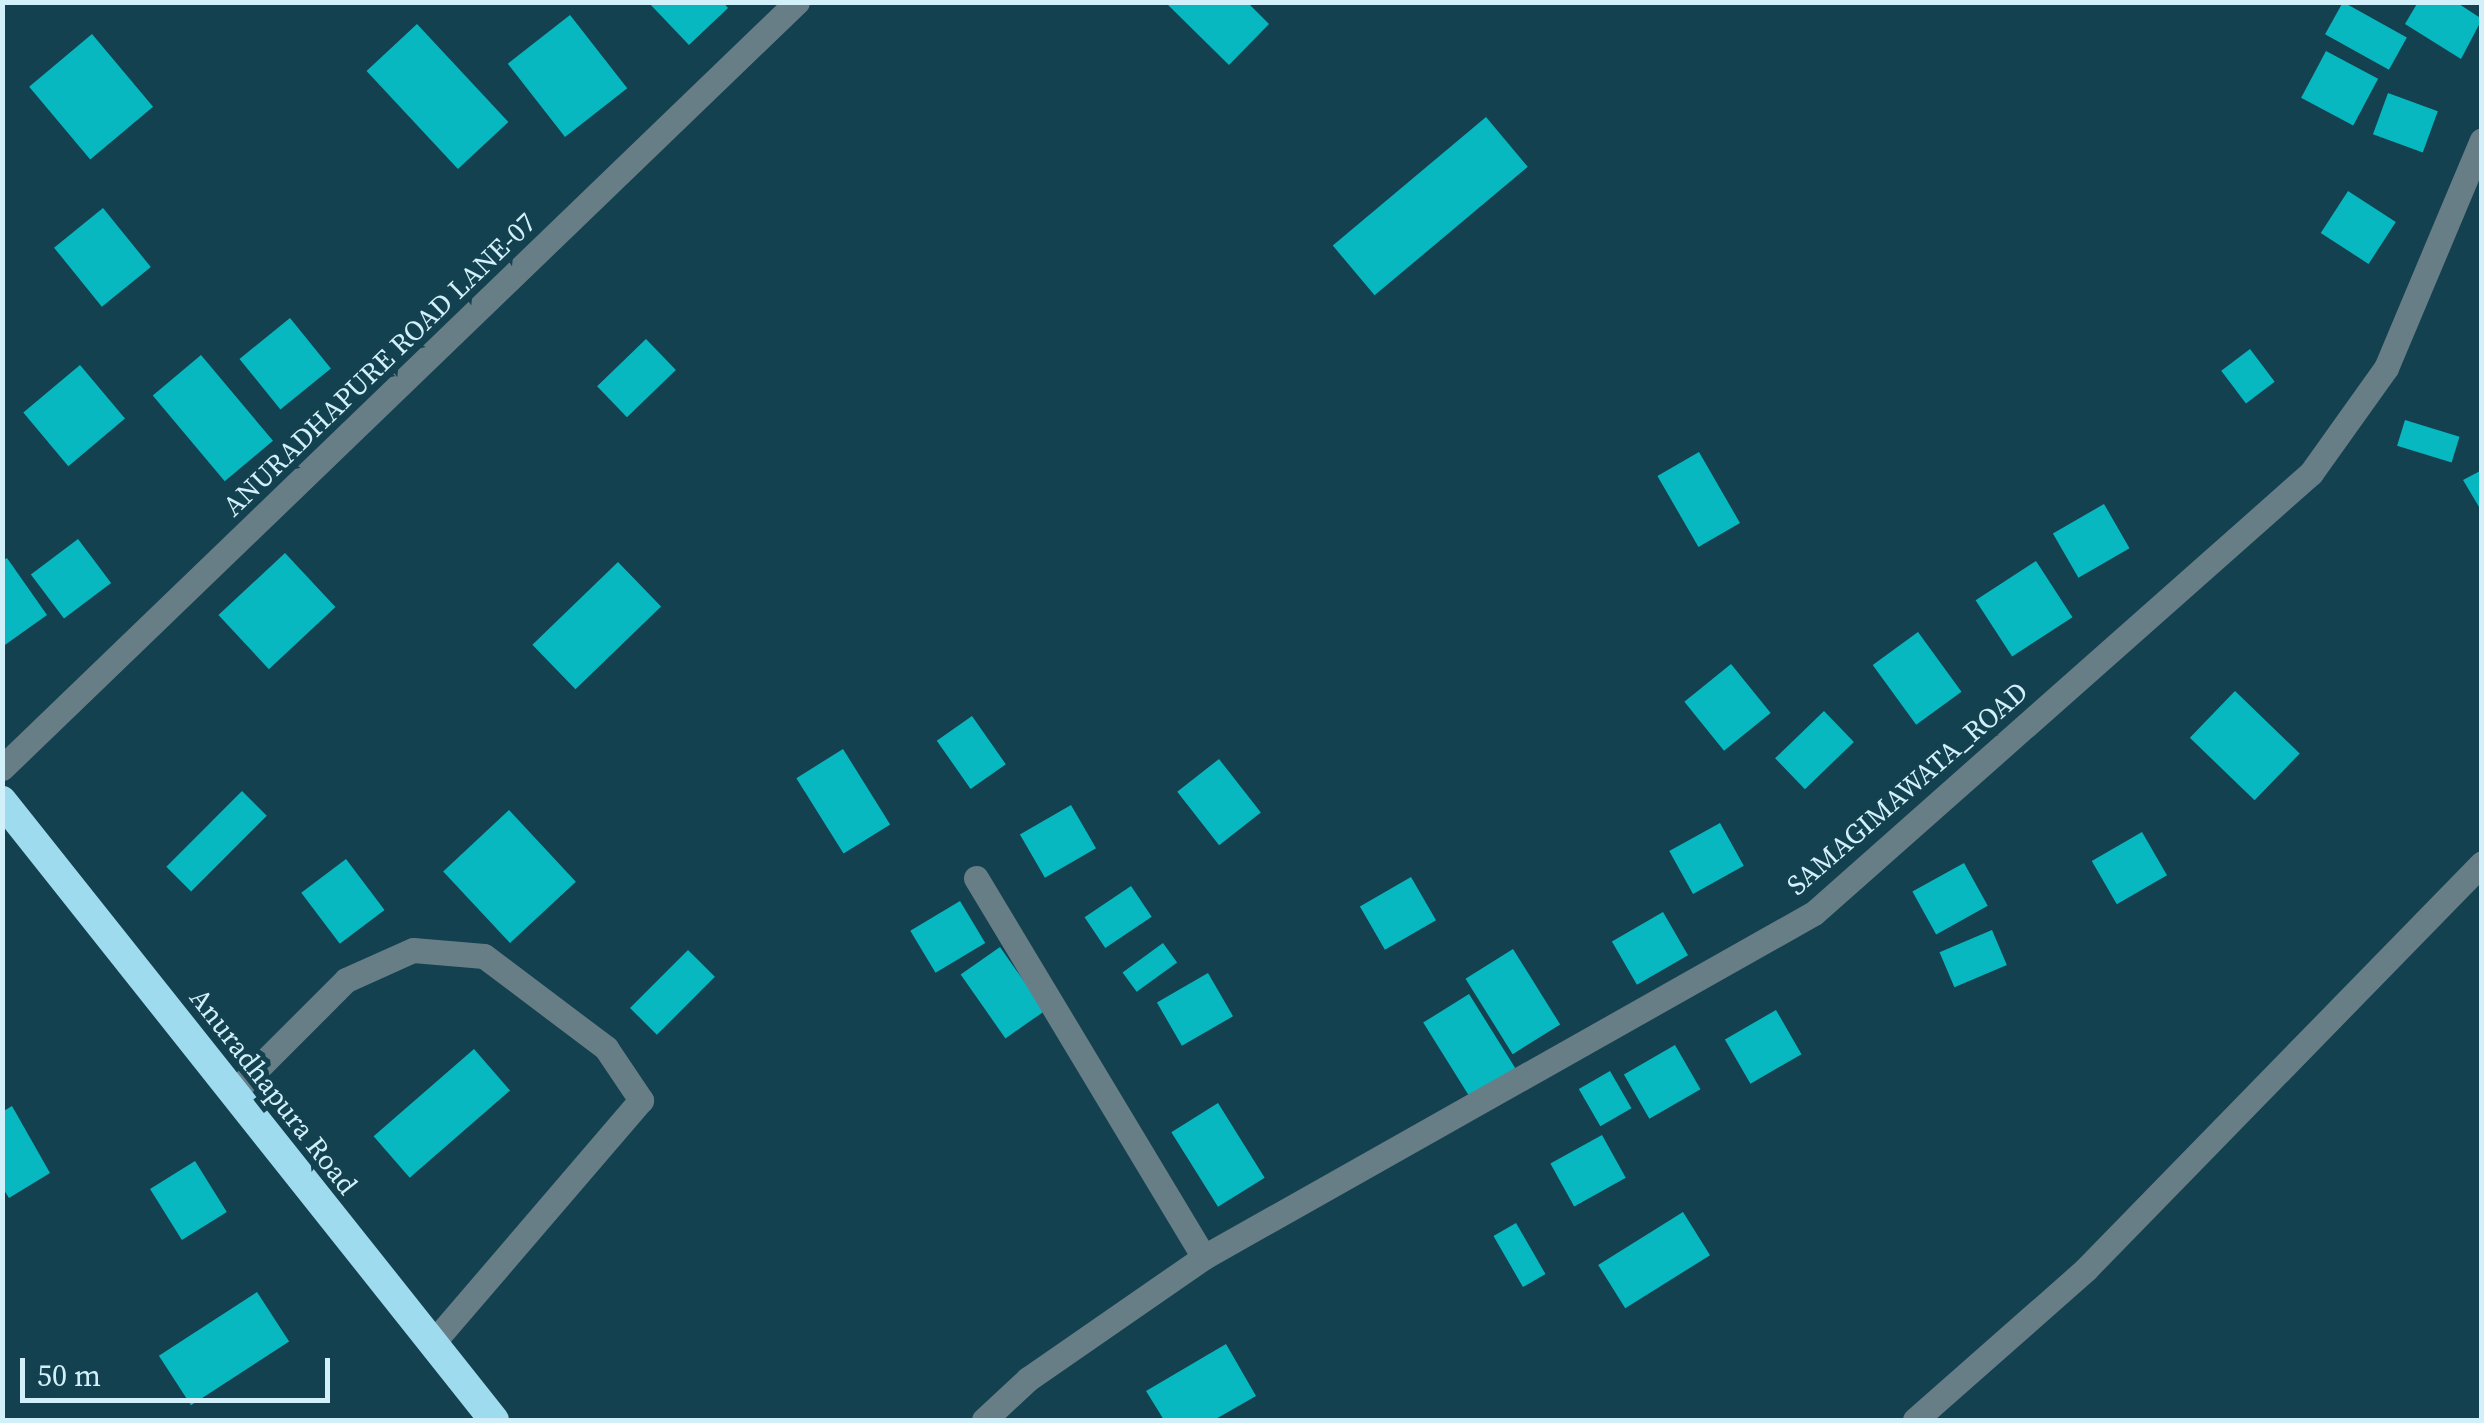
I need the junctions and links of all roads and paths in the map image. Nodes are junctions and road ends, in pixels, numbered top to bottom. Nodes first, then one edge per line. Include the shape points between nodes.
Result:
1 (797, 2) edge
2 (2482, 140) edge
3 (2, 768) edge
4 (2, 801) edge
5 (2482, 863) edge
6 (976, 878) dead end
7 (234, 1092) junction
8 (1204, 1256) junction
9 (433, 1343) junction
10 (494, 1420) edge
11 (984, 1420) edge
12 (1915, 1420) edge

1 - 3 street, ANURADHAPURE ROAD LANE-07
2 - 8 street, SAMAGIMAWATA_ROAD via 2386,368 2311,473 1814,914
4 - 7 highway, Anuradhapura Road
5 - 12 street via 2086,1270
6 - 8 street
7 - 9 highway, Anuradhapura Road
7 - 9 street via 346,980 413,950 484,956 606,1048 641,1100
8 - 11 street, SAMAGIMAWATA_ROAD via 1028,1378
9 - 10 highway, Anuradhapura Road

